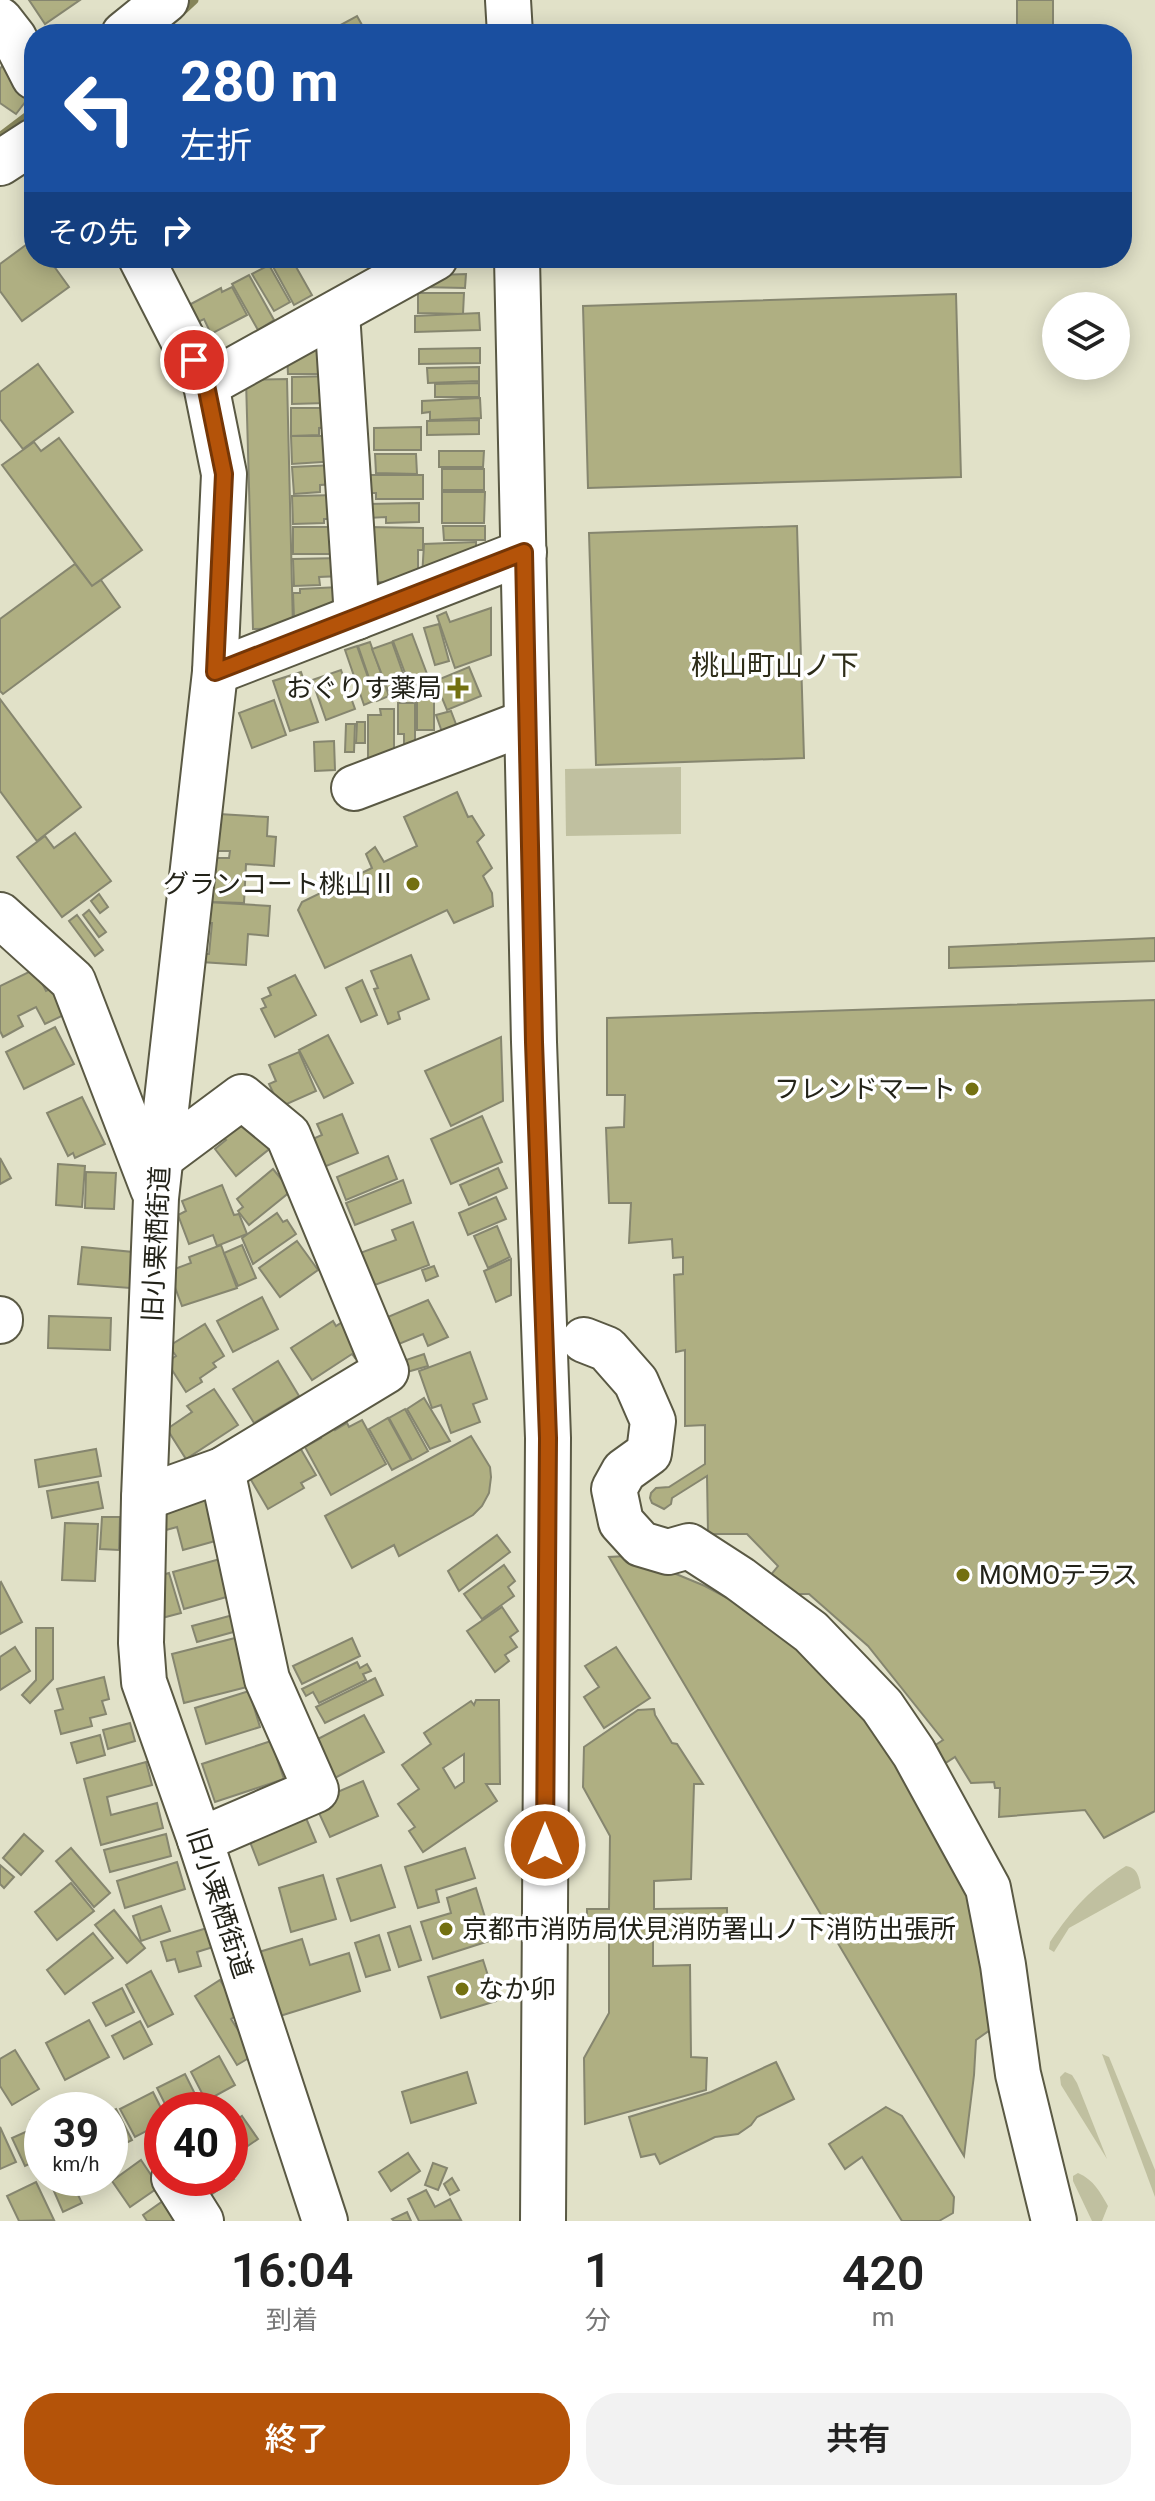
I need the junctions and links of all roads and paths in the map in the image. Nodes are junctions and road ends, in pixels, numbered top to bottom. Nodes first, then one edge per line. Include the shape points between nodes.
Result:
1 (166, 0) edge
2 (508, 0) edge
3 (0, 20) edge
4 (136, 24) edge
5 (509, 24) edge
6 (24, 58) edge
7 (24, 147) edge
8 (0, 163) edge
9 (146, 268) edge
10 (417, 268) edge
11 (517, 268) edge
12 (337, 313) junction
13 (206, 385) junction
14 (524, 552) junction
15 (357, 617) junction
16 (215, 672) junction
17 (527, 722) junction
18 (354, 788) dead end
19 (0, 915) edge
20 (158, 1178) junction
21 (584, 1340) dead end
22 (222, 1470) junction
23 (144, 1498) junction
24 (200, 1840) junction
25 (185, 2196) edge
26 (201, 2221) edge
27 (325, 2221) edge
28 (543, 2221) edge
29 (1054, 2221) edge

1 - 4 street
2 - 5 street
3 - 6 street
7 - 8 street
9 - 13 street, 旧小栗栖街道
10 - 12 street
11 - 14 street
12 - 13 street
12 - 15 street
13 - 16 street, 旧小栗栖街道 via 224,474
14 - 15 street
14 - 17 street
15 - 16 street
16 - 20 street, 旧小栗栖街道
17 - 18 street
17 - 28 street via 548,1438
19 - 20 street via 73,981
20 - 22 street via 242,1097 288,1135 386,1371
20 - 23 street, 旧小栗栖街道
21 - 29 street via 607,1349 636,1382 653,1421 649,1453 624,1471 614,1489 621,1522 641,1544 668,1552 689,1546 811,1632 898,1729 988,1888 1018,2074
22 - 23 street
22 - 24 street via 267,1679 316,1790
23 - 24 street, 旧小栗栖街道 via 144,1682
24 - 27 street, 旧小栗栖街道
25 - 26 street

